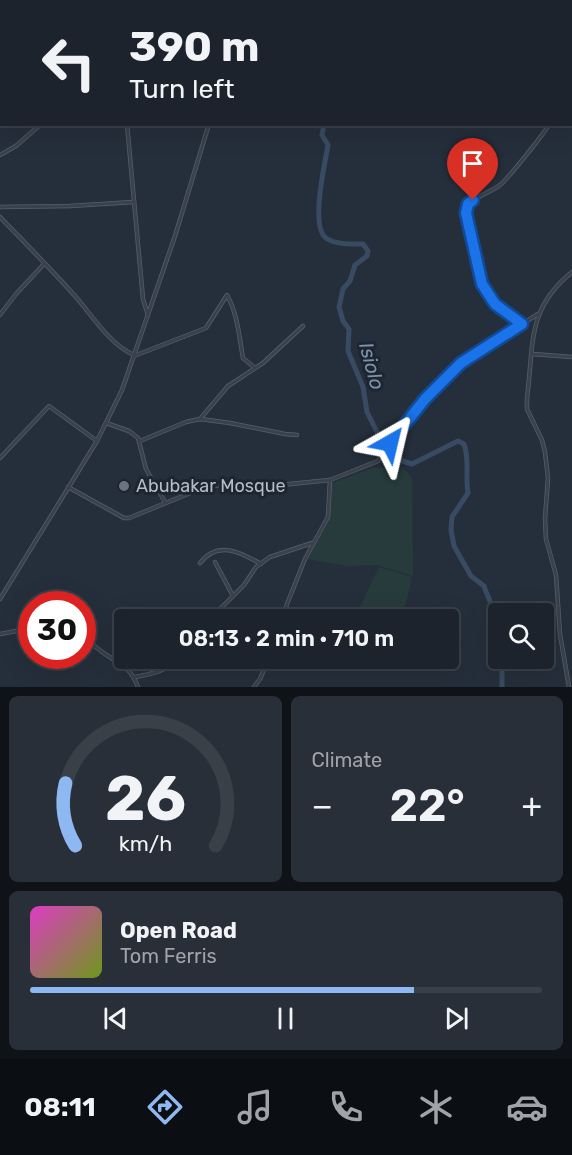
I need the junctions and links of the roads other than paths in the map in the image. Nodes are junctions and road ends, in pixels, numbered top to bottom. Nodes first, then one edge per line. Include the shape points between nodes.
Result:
1 (39, 126) edge
2 (127, 126) edge
3 (208, 126) edge
4 (548, 126) edge
5 (0, 155) edge
6 (134, 202) junction
7 (0, 207) edge
8 (0, 217) edge
9 (44, 264) junction
10 (572, 272) edge
11 (538, 314) junction
12 (0, 315) edge
13 (148, 317) junction
14 (522, 324) junction
15 (303, 327) dead end
16 (532, 354) junction
17 (134, 356) junction
18 (572, 357) edge
19 (255, 368) junction
20 (200, 419) junction
21 (106, 423) junction
22 (297, 435) dead end
23 (97, 441) junction
24 (140, 441) junction
25 (0, 459) edge
26 (330, 480) junction
27 (68, 487) junction
28 (165, 502) junction
29 (314, 543) junction
30 (215, 562) dead end
31 (200, 563) dead end
32 (261, 564) junction
33 (8, 586) junction
34 (0, 588) edge
35 (233, 596) junction
36 (0, 599) edge
37 (220, 609) dead end
38 (286, 609) edge
39 (18, 631) edge
40 (0, 634) edge
41 (96, 647) edge
42 (572, 652) edge
43 (564, 654) junction
44 (163, 669) edge
45 (265, 669) edge
46 (135, 677) junction
47 (138, 687) edge
48 (254, 687) edge
49 (569, 687) edge

1 - 5 street via 16,147
2 - 6 street
3 - 13 street
4 - 14 street via 507,180 470,202 466,210 482,284 495,304
6 - 7 street
6 - 13 street
8 - 9 street
9 - 12 street
9 - 17 street via 117,343
10 - 11 street
11 - 14 street
11 - 16 street
13 - 17 street
14 - 26 street via 451,372 408,419 378,460
15 - 19 street
16 - 18 street
16 - 43 street via 527,405 545,452 546,539 556,575
17 - 19 street via 206,328 227,296 236,316 243,358
17 - 21 street
19 - 20 street via 228,386
20 - 22 street
20 - 24 street
21 - 23 street
21 - 24 street via 129,431
23 - 25 street via 49,406
23 - 27 street
24 - 28 street via 146,469
26 - 28 street via 270,486 216,485
26 - 29 street via 328,517
27 - 28 street via 124,518
27 - 33 street
29 - 32 street via 270,557
29 - 38 street
30 - 35 street
31 - 32 street via 216,550 228,549
32 - 35 street
33 - 34 street
33 - 36 street
35 - 37 street
39 - 40 street
41 - 46 street
42 - 43 street
43 - 49 street
44 - 46 street
45 - 48 street
46 - 47 street

